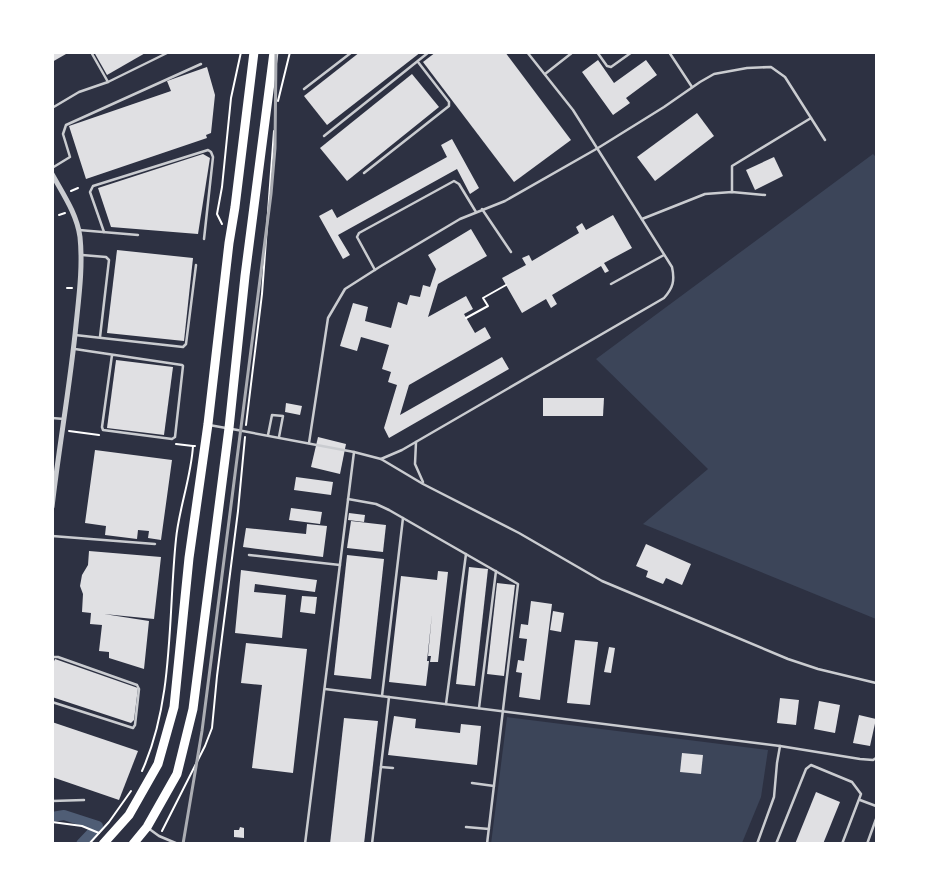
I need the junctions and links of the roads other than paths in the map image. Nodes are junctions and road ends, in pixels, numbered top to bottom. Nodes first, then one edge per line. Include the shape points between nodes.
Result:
1 (91, 52) edge
2 (169, 52) edge
3 (254, 52) edge
4 (274, 52) edge
5 (352, 52) edge
6 (429, 52) edge
7 (527, 52) edge
8 (573, 52) edge
9 (597, 52) edge
10 (632, 52) edge
11 (669, 52) edge
12 (161, 54) edge
13 (418, 62) junction
14 (201, 64) dead end
15 (545, 74) junction
16 (108, 82) junction
17 (692, 87) junction
18 (304, 89) dead end
19 (52, 108) edge
20 (811, 118) junction
21 (324, 136) dead end
22 (825, 140) dead end
23 (598, 148) junction
24 (52, 168) edge
25 (364, 173) dead end
26 (52, 174) edge
27 (732, 192) junction
28 (765, 195) dead end
29 (482, 209) junction
30 (476, 212) junction
31 (642, 219) junction
32 (78, 230) junction
33 (104, 232) junction
34 (138, 235) dead end
35 (204, 239) dead end
36 (511, 252) dead end
37 (80, 255) junction
38 (664, 255) junction
39 (196, 265) dead end
40 (375, 270) junction
41 (611, 284) dead end
42 (75, 335) junction
43 (100, 338) junction
44 (73, 349) junction
45 (112, 355) junction
46 (52, 418) edge
47 (64, 419) junction
48 (208, 424) junction
49 (228, 428) junction
50 (268, 435) junction
51 (279, 437) junction
52 (416, 442) junction
53 (309, 444) junction
54 (354, 452) junction
55 (381, 459) junction
56 (54, 478) edge
57 (423, 484) junction
58 (348, 499) junction
59 (52, 507) edge
60 (403, 518) junction
61 (52, 536) edge
62 (155, 544) dead end
63 (466, 554) junction
64 (249, 555) dead end
65 (340, 565) junction
66 (496, 571) junction
67 (52, 657) edge
68 (876, 683) edge
69 (325, 689) junction
70 (382, 696) junction
71 (388, 697) junction
72 (52, 702) edge
73 (446, 704) junction
74 (479, 708) junction
75 (503, 711) junction
76 (780, 746) junction
77 (876, 758) edge
78 (380, 767) junction
79 (393, 768) dead end
80 (472, 783) dead end
81 (494, 786) junction
82 (84, 800) dead end
83 (860, 800) junction
84 (52, 801) edge
85 (876, 806) edge
86 (876, 819) edge
87 (466, 826) dead end
88 (146, 828) junction
89 (489, 829) junction
90 (103, 844) edge
91 (132, 844) edge
92 (178, 844) edge
93 (305, 844) edge
94 (372, 844) edge
95 (487, 844) edge
96 (757, 844) edge
97 (776, 844) edge
98 (842, 844) edge
99 (867, 844) edge

1 - 16 lane
2 - 12 lane
3 - 48 main road
4 - 49 main road
5 - 18 lane
6 - 13 lane
7 - 15 lane
8 - 15 lane
9 - 10 lane via 611,67
11 - 17 lane
12 - 16 lane
13 - 21 lane
13 - 25 lane via 449,106
14 - 24 lane via 66,125 63,134 70,157
15 - 23 lane
16 - 19 lane via 79,92
17 - 20 lane via 714,74 771,67 785,77
17 - 23 lane
20 - 22 lane
20 - 27 lane via 732,166
23 - 29 lane via 505,201
23 - 31 lane
26 - 32 street via 72,210
27 - 28 lane
27 - 31 lane via 704,194
29 - 30 lane
29 - 36 lane
30 - 40 lane
30 - 40 lane via 460,184 454,181 359,233 357,237
31 - 38 lane
32 - 33 lane
32 - 37 street
33 - 34 lane
33 - 35 lane via 90,192 93,186 208,150 213,157
37 - 42 street
37 - 43 lane via 109,260
38 - 41 lane
38 - 52 lane via 675,278 672,290 664,298
39 - 43 lane via 183,347
40 - 53 lane via 346,289 328,318
42 - 43 lane
42 - 44 street
44 - 45 lane
44 - 47 street
45 - 45 lane via 184,366 175,438 103,430
46 - 47 lane
47 - 56 street
48 - 49 lane
48 - 90 main road via 189,558 174,707 158,764 129,815
49 - 50 lane
49 - 88 main road via 193,709 177,774
50 - 51 lane
50 - 51 lane via 272,415 283,416
51 - 53 lane
52 - 55 lane
52 - 57 lane via 415,464
53 - 54 lane
54 - 55 lane
54 - 58 lane
55 - 57 lane
56 - 59 street
57 - 68 lane via 519,533 602,581 788,659
58 - 60 lane via 380,505
58 - 65 lane
60 - 63 lane
60 - 70 lane
61 - 62 lane
63 - 66 lane
63 - 73 lane
64 - 65 lane
65 - 69 lane
66 - 74 lane
66 - 75 lane via 517,582 519,587
67 - 72 lane via 137,685 139,689 133,728
69 - 70 lane
69 - 93 lane
70 - 71 lane
71 - 73 lane
71 - 78 lane
73 - 74 lane
74 - 75 lane
75 - 76 lane
75 - 81 lane
76 - 77 lane via 860,759
76 - 96 lane via 774,797
78 - 79 lane
78 - 94 lane
80 - 81 lane
81 - 89 lane
82 - 84 lane
83 - 85 lane
83 - 97 lane via 861,794 852,782 809,766
83 - 98 lane
86 - 99 lane
87 - 89 lane
88 - 91 main road
88 - 92 lane
89 - 95 lane

